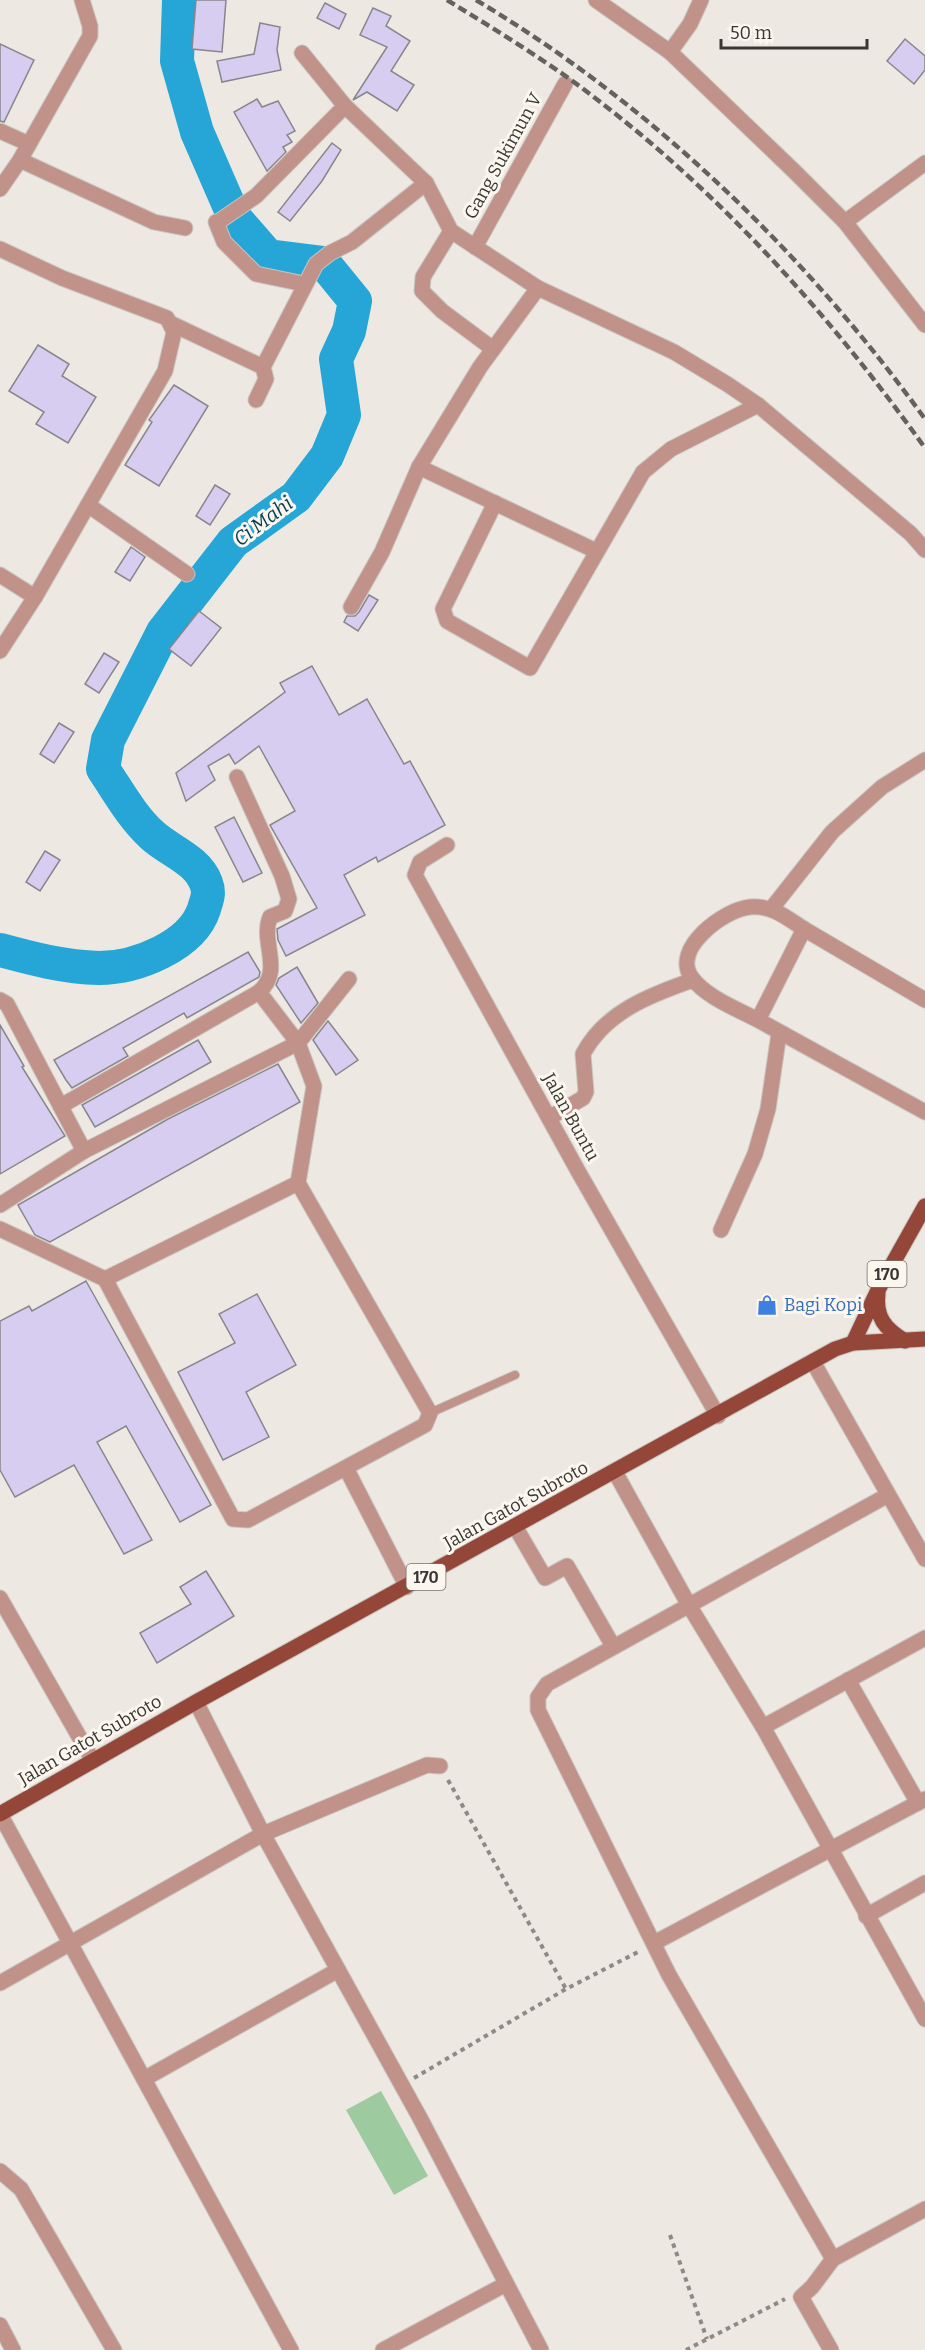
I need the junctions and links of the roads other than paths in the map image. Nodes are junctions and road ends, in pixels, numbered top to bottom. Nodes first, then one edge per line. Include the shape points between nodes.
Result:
1 (82, 0) edge
2 (596, 0) edge
3 (702, 0) edge
4 (670, 52) junction
5 (302, 53) dead end
6 (565, 84) dead end
7 (345, 106) junction
8 (0, 131) edge
9 (29, 144) junction
10 (20, 160) junction
11 (925, 163) edge
12 (426, 183) junction
13 (0, 189) edge
14 (844, 222) junction
15 (185, 228) dead end
16 (451, 231) junction
17 (476, 247) junction
18 (0, 249) edge
19 (306, 280) junction
20 (538, 288) junction
21 (172, 324) junction
22 (925, 325) edge
23 (493, 350) junction
24 (263, 367) junction
25 (256, 400) dead end
26 (759, 405) junction
27 (419, 467) junction
28 (495, 503) junction
29 (88, 505) junction
30 (925, 550) edge
31 (596, 552) junction
32 (187, 574) dead end
33 (0, 575) edge
34 (35, 597) junction
35 (351, 607) dead end
36 (0, 651) edge
37 (925, 760) edge
38 (237, 777) dead end
39 (447, 845) dead end
40 (772, 908) junction
41 (804, 929) junction
42 (349, 979) dead end
43 (693, 980) junction
44 (259, 992) junction
45 (0, 1000) edge
46 (925, 1000) edge
47 (758, 1020) junction
48 (779, 1033) junction
49 (298, 1043) junction
50 (61, 1106) junction
51 (925, 1112) edge
52 (549, 1118) junction
53 (84, 1151) junction
54 (298, 1183) junction
55 (0, 1205) edge
56 (925, 1206) edge
57 (0, 1229) edge
58 (721, 1230) dead end
59 (105, 1279) junction
60 (879, 1288) junction
61 (925, 1339) edge
62 (905, 1341) junction
63 (853, 1343) junction
64 (813, 1362) junction
65 (515, 1375) dead end
66 (430, 1413) junction
67 (718, 1416) junction
68 (346, 1468) junction
69 (615, 1472) junction
70 (888, 1495) junction
71 (516, 1527) junction
72 (925, 1559) edge
73 (406, 1587) junction
74 (0, 1598) edge
75 (690, 1607) junction
76 (925, 1638) edge
77 (613, 1646) junction
78 (848, 1680) junction
79 (196, 1702) junction
80 (764, 1727) junction
81 (93, 1761) junction
82 (440, 1766) road end
83 (921, 1801) edge
84 (0, 1814) edge
85 (263, 1834) junction
86 (831, 1851) junction
87 (925, 1883) edge
88 (866, 1916) junction
89 (654, 1943) junction
90 (70, 1944) junction
91 (338, 1970) junction
92 (0, 1983) edge
93 (925, 2019) edge
94 (144, 2079) junction
95 (0, 2171) edge
96 (925, 2209) edge
97 (833, 2259) junction
98 (506, 2284) junction
99 (0, 2325) edge
100 (13, 2350) edge
101 (114, 2350) edge
102 (291, 2350) edge
103 (383, 2350) edge
104 (541, 2350) edge
105 (831, 2350) edge

1 - 9 street via 90,36
2 - 4 street
3 - 4 street
4 - 14 street
5 - 7 street
6 - 17 street, Gang Sukimun V
7 - 12 street
7 - 19 street via 256,196 218,221 224,242 256,274
8 - 9 street
9 - 10 street
10 - 13 street
10 - 15 street via 154,222
11 - 14 street
12 - 16 street
12 - 19 street via 360,236 316,264
14 - 22 street
16 - 17 street
16 - 23 street via 423,278 422,291
17 - 20 street
18 - 21 street via 62,278 167,318
19 - 24 street
20 - 23 street
20 - 26 street via 674,352
21 - 24 street
21 - 29 street via 173,346 165,371
23 - 27 street
24 - 25 street via 267,380
26 - 30 street
26 - 31 street via 655,460 643,472
27 - 28 street
27 - 35 street
28 - 31 street
28 - 31 street via 443,616 530,668
29 - 32 street
29 - 34 street
33 - 34 street
34 - 36 street
37 - 40 street via 882,787 832,832
38 - 44 street via 289,899 285,911 270,917 266,926 272,967 266,986
39 - 52 street, Jalan Buntu via 420,862 415,875
40 - 41 street
40 - 43 street via 735,910 698,937 689,958
41 - 46 street
41 - 47 street
42 - 49 street
43 - 47 street
43 - 52 street via 628,1007 604,1025 582,1054 586,1092 583,1098
44 - 49 street
44 - 50 street
45 - 50 street via 7,1004
47 - 48 street
48 - 51 street
48 - 58 street via 768,1109 755,1154
49 - 53 street
49 - 54 street via 314,1086
50 - 53 street
52 - 67 street, Jalan Buntu
53 - 55 street
54 - 59 street
54 - 66 street
56 - 60 main road, 170
57 - 59 street
59 - 68 street via 233,1519 248,1520
60 - 62 main road via 879,1317
60 - 63 main road, 170
61 - 62 main road
62 - 63 main road
63 - 64 main road, Jalan Gatot Subroto / 170
64 - 67 main road, Jalan Gatot Subroto / 170
64 - 70 street
65 - 66 lane
66 - 68 street via 425,1425
67 - 69 main road, Jalan Gatot Subroto / 170
68 - 73 street
69 - 71 main road, Jalan Gatot Subroto / 170
69 - 75 street
70 - 72 street
70 - 75 street
71 - 73 main road, Jalan Gatot Subroto / 170
71 - 77 street via 545,1578 567,1566
73 - 79 main road, Jalan Gatot Subroto / 170
74 - 81 street
75 - 77 street
75 - 80 street
76 - 78 street
77 - 89 street via 547,1684 538,1697 538,1710
78 - 80 street
78 - 83 street
79 - 81 main road, Jalan Gatot Subroto / 170
79 - 85 street
80 - 86 street
81 - 84 main road, Jalan Gatot Subroto / 170
82 - 85 street via 427,1765
83 - 86 street
84 - 90 street
85 - 90 street
85 - 91 street
86 - 88 street
86 - 89 street
87 - 88 street
88 - 93 street
89 - 97 street
90 - 92 street
90 - 94 street
91 - 94 street
91 - 98 street
94 - 102 street
95 - 101 street via 21,2189
96 - 97 street
97 - 105 street via 801,2297
98 - 103 street
98 - 104 street
99 - 100 street

